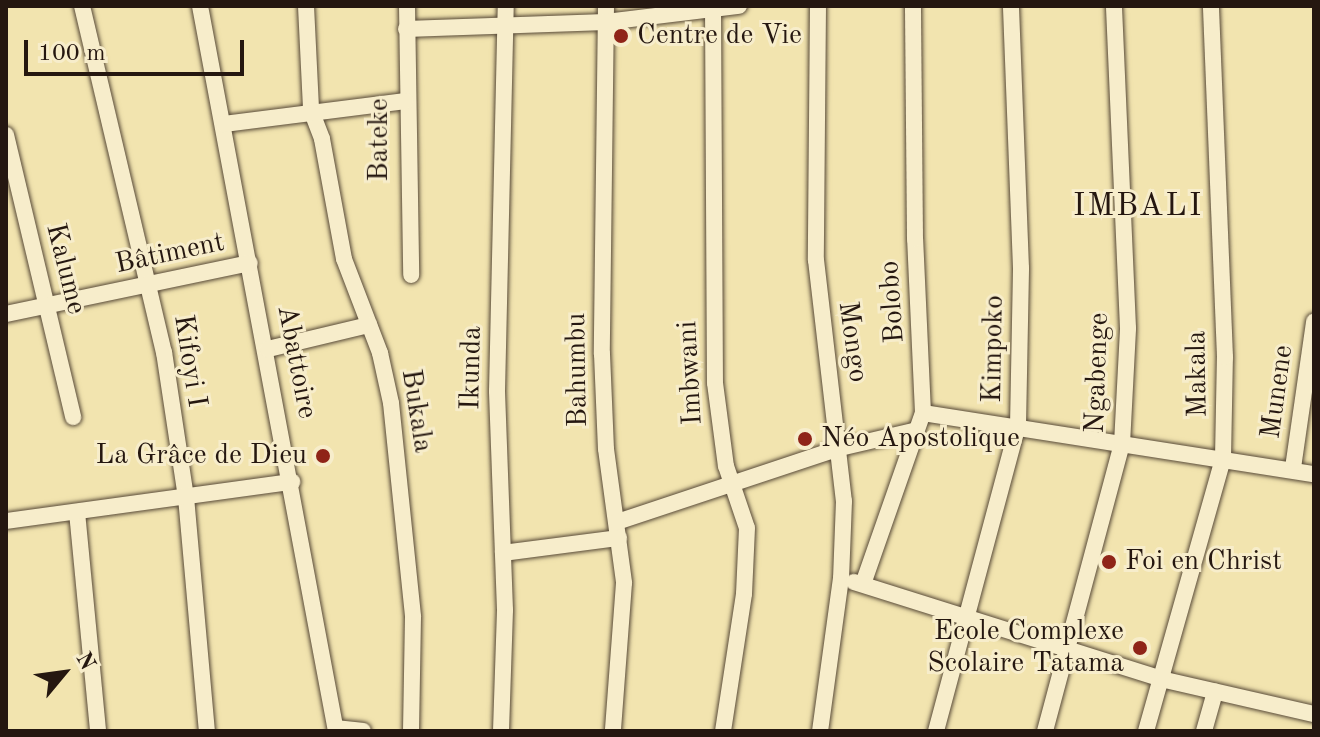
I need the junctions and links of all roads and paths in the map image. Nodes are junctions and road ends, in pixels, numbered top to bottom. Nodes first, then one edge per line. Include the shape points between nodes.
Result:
1 (82, 6) edge
2 (200, 6) edge
3 (306, 6) edge
4 (407, 6) edge
5 (506, 6) edge
6 (739, 6) edge
7 (818, 6) edge
8 (913, 6) edge
9 (1011, 6) edge
10 (1114, 6) edge
11 (1211, 6) edge
12 (713, 7) edge
13 (606, 14) edge
14 (505, 28) junction
15 (406, 29) junction
16 (406, 101) junction
17 (311, 110) junction
18 (224, 124) junction
19 (6, 135) edge
20 (250, 263) junction
21 (411, 275) dead end
22 (149, 287) junction
23 (48, 305) junction
24 (6, 314) edge
25 (1314, 322) edge
26 (369, 325) junction
27 (268, 349) junction
28 (923, 413) junction
29 (73, 417) dead end
30 (1018, 426) junction
31 (913, 431) junction
32 (1122, 444) junction
33 (840, 448) junction
34 (1223, 458) junction
35 (1293, 468) junction
36 (1314, 474) edge
37 (292, 482) junction
38 (732, 486) junction
39 (186, 497) junction
40 (77, 512) junction
41 (6, 521) edge
42 (618, 530) junction
43 (503, 553) junction
44 (841, 578) junction
45 (863, 584) junction
46 (966, 618) junction
47 (1066, 650) junction
48 (1161, 679) junction
49 (1215, 692) junction
50 (1314, 714) edge
51 (336, 730) edge
52 (98, 731) edge
53 (207, 731) edge
54 (363, 731) edge
55 (411, 731) edge
56 (501, 731) edge
57 (613, 731) edge
58 (723, 731) edge
59 (820, 731) edge
60 (936, 731) edge
61 (1045, 731) edge
62 (1146, 731) edge
63 (1204, 731) edge

1 - 22 street, Kifoyi I
2 - 18 street, Abattoire
3 - 17 street
4 - 15 street, Bateke
5 - 14 street, Ikunda
6 - 12 street
7 - 33 street, Mongo via 816,260
8 - 28 street, Bolobo via 914,224
9 - 30 street, Kimpoko via 1021,268
10 - 32 street, Ngabenge via 1128,328
11 - 34 street, Makala via 1225,357
12 - 13 street
12 - 38 street, Imbwani via 715,383
13 - 14 street
13 - 42 street, Bahumbu via 602,354 606,449
14 - 15 street
14 - 43 street, Ikunda via 497,391
15 - 16 street, Bateke
16 - 17 street
16 - 21 street, Bateke
17 - 18 street
17 - 26 street, Bukala via 322,139 344,259
18 - 20 street, Abattoire
19 - 23 street, Kalume
20 - 22 street, Bâtiment
20 - 27 street, Abattoire
22 - 23 street, Bâtiment
22 - 39 street, Kifoyi I
23 - 24 street, Bâtiment
23 - 29 street, Kalume
25 - 35 street, Munene
26 - 27 street
26 - 55 street, Bukala via 391,403 405,527 413,617
27 - 37 street, Abattoire
28 - 30 street
28 - 31 street
30 - 32 street
30 - 46 street, Kimpoko
31 - 33 street
31 - 45 street
32 - 34 street
32 - 47 street, Ngabenge
33 - 38 street
33 - 44 street, Mongo
34 - 35 street
34 - 48 street, Makala
35 - 36 street
37 - 39 street
37 - 51 street, Abattoire
38 - 42 street
38 - 58 street, Imbwani via 747,528 744,594
39 - 40 street
39 - 53 street, Kifoyi I
40 - 41 street
40 - 52 street
42 - 43 street
42 - 57 street, Bahumbu via 624,583
43 - 56 street, Ikunda
44 - 45 street
44 - 59 street, Mongo
45 - 46 street
46 - 47 street
46 - 60 street, Kimpoko
47 - 48 street
47 - 61 street, Ngabenge
48 - 49 street
48 - 62 street, Makala
49 - 50 street
49 - 63 street
51 - 54 street

